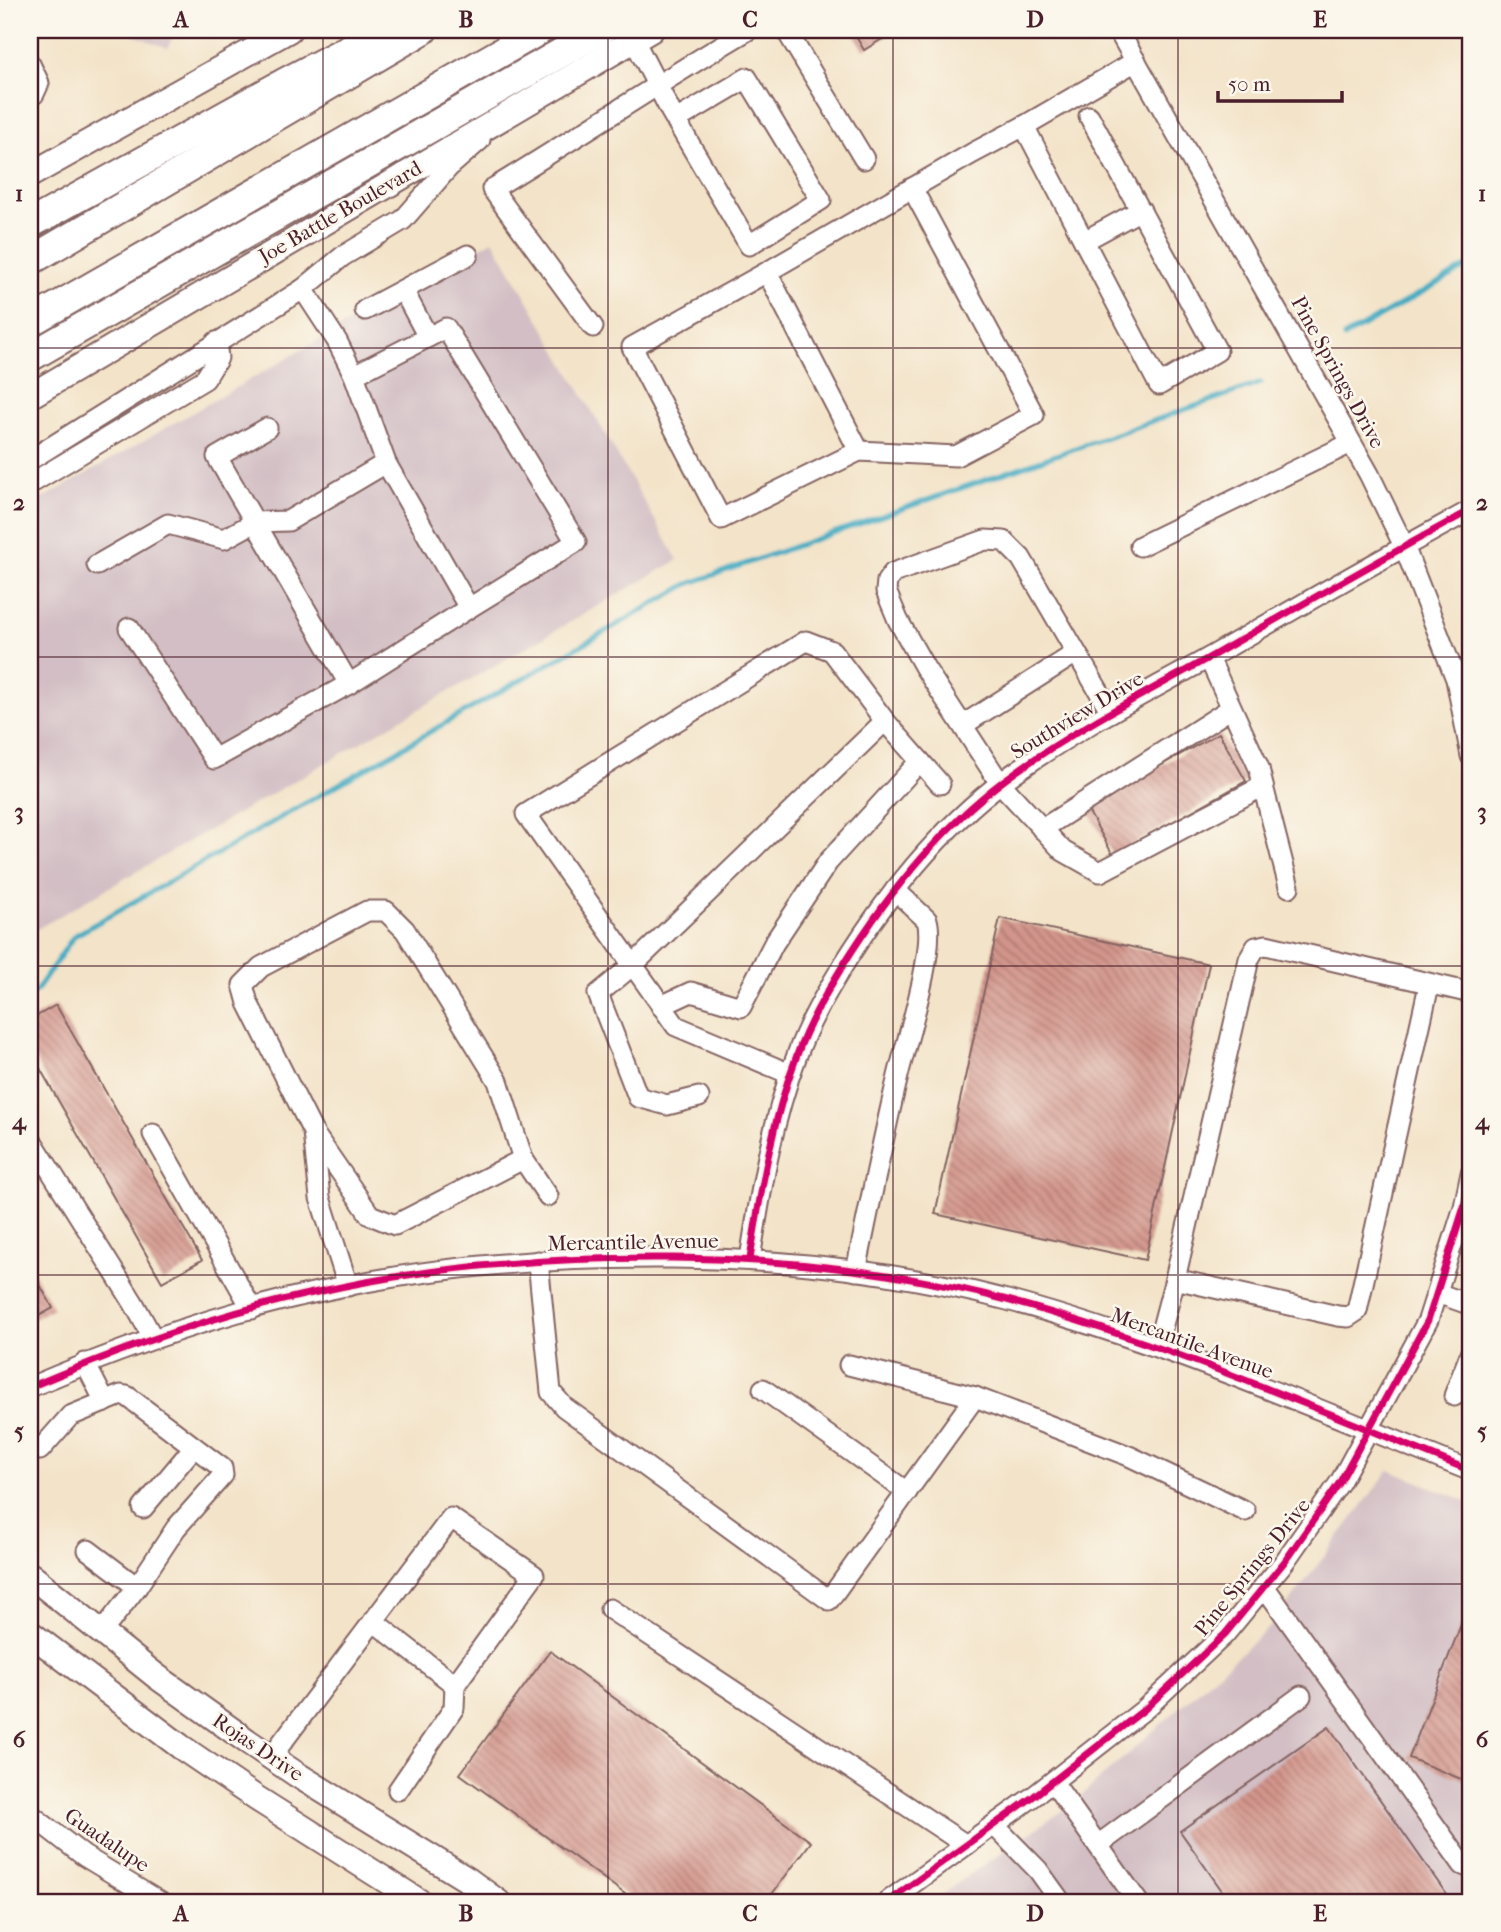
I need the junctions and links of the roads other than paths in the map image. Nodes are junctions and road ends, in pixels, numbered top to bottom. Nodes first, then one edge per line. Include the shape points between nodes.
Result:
1 (289, 30) edge
2 (385, 30) edge
3 (423, 30) edge
4 (540, 30) edge
5 (601, 30) edge
6 (748, 30) edge
7 (786, 30) edge
8 (1118, 30) edge
9 (643, 35) edge
10 (1136, 61) junction
11 (30, 64) edge
12 (657, 83) junction
13 (30, 96) edge
14 (516, 110) junction
15 (1089, 116) dead end
16 (676, 120) junction
17 (1024, 126) junction
18 (864, 159) dead end
19 (30, 175) edge
20 (912, 188) junction
21 (1141, 211) junction
22 (30, 224) edge
23 (1084, 241) junction
24 (468, 256) dead end
25 (30, 261) edge
26 (767, 272) junction
27 (303, 289) junction
28 (403, 290) junction
29 (365, 310) dead end
30 (30, 322) edge
31 (593, 327) dead end
32 (428, 337) junction
33 (216, 342) junction
34 (30, 357) edge
35 (354, 375) junction
36 (30, 396) edge
37 (267, 428) dead end
38 (1351, 443) junction
39 (859, 451) junction
40 (30, 460) edge
41 (386, 463) junction
42 (30, 484) edge
43 (1471, 510) edge
44 (255, 522) junction
45 (1140, 546) dead end
46 (1405, 546) junction
47 (97, 565) dead end
48 (469, 608) junction
49 (129, 628) dead end
50 (1076, 653) junction
51 (1209, 658) junction
52 (349, 684) junction
53 (1230, 709) junction
54 (1111, 712) junction
55 (884, 721) junction
56 (962, 725) junction
57 (1471, 756) edge
58 (920, 761) junction
59 (940, 783) dead end
60 (1000, 783) junction
61 (1263, 786) junction
62 (1042, 829) junction
63 (1289, 887) dead end
64 (895, 890) junction
65 (633, 965) junction
66 (1429, 985) junction
67 (1471, 993) edge
68 (661, 1006) junction
69 (790, 1074) junction
70 (699, 1097) dead end
71 (313, 1132) junction
72 (153, 1134) dead end
73 (30, 1138) edge
74 (523, 1159) junction
75 (1471, 1173) edge
76 (548, 1196) dead end
77 (750, 1259) junction
78 (538, 1261) junction
79 (856, 1270) junction
80 (1175, 1279) junction
81 (348, 1286) junction
82 (1437, 1293) junction
83 (1471, 1305) edge
84 (252, 1309) junction
85 (153, 1338) junction
86 (1157, 1347) junction
87 (1471, 1352) edge
88 (85, 1363) junction
89 (849, 1365) dead end
90 (30, 1387) edge
91 (763, 1389) dead end
92 (1454, 1396) dead end
93 (975, 1397) junction
94 (105, 1402) junction
95 (1371, 1429) junction
96 (194, 1447) junction
97 (40, 1450) dead end
98 (1471, 1471) edge
99 (907, 1492) junction
100 (143, 1508) dead end
101 (1245, 1511) dead end
102 (88, 1550) dead end
103 (30, 1575) edge
104 (1264, 1586) junction
105 (137, 1587) junction
106 (610, 1609) dead end
107 (373, 1621) junction
108 (30, 1633) edge
109 (101, 1633) junction
110 (455, 1685) junction
111 (1301, 1696) dead end
112 (271, 1757) junction
113 (1053, 1782) junction
114 (398, 1790) dead end
115 (30, 1814) edge
116 (994, 1825) junction
117 (966, 1845) junction
118 (1098, 1845) junction
119 (1471, 1868) edge
120 (160, 1902) edge
121 (421, 1902) edge
122 (498, 1902) edge
123 (887, 1902) edge
124 (1060, 1902) edge
125 (1138, 1902) edge

1 - 19 main road
2 - 22 highway
3 - 25 highway
4 - 30 highway
5 - 34 highway
6 - 12 street
7 - 18 street
8 - 10 street, Pine Springs Drive
9 - 12 street
9 - 14 main road, Joe Battle Boulevard
10 - 17 street
10 - 38 street, Pine Springs Drive
11 - 13 street via 39,83
12 - 16 street
12 - 31 street via 492,189
14 - 27 street via 449,167 402,220 343,256
14 - 36 main road, Joe Battle Boulevard
15 - 21 street
16 - 16 street via 749,245 821,200 747,78
17 - 20 street
17 - 23 street
20 - 26 street
20 - 39 street via 1034,415 956,456
21 - 23 street
21 - 23 street via 1217,351 1159,385
24 - 28 street
26 - 39 street
26 - 39 street via 632,347 721,519
27 - 33 street
27 - 35 street
28 - 29 street
28 - 32 street
32 - 35 street
32 - 48 street via 446,328 576,542
33 - 40 street
33 - 42 street via 218,358 205,379
35 - 41 street
37 - 44 street via 217,457
38 - 45 street
38 - 46 street, Pine Springs Drive
41 - 44 street via 288,521
41 - 48 street
43 - 46 street, Southview Drive
44 - 47 street via 224,539 168,524
44 - 52 street
46 - 51 street, Southview Drive
46 - 57 street, Pine Springs Drive via 1456,679
48 - 52 street
49 - 52 street via 214,759
50 - 54 street
50 - 56 street
50 - 56 street via 1009,544 985,540 893,573 886,591 898,620
51 - 53 street
51 - 54 street, Southview Drive
53 - 61 street
53 - 62 street
54 - 60 street, Southview Drive
55 - 58 street
55 - 65 street
55 - 65 street via 832,651 806,641 526,814
56 - 60 street
58 - 59 street
58 - 68 street via 828,862 774,943 741,1007 691,992
60 - 62 street
60 - 64 street, Southview Drive via 935,843
61 - 62 street via 1100,872 1063,852
61 - 63 street
64 - 69 street, Southview Drive via 831,986
64 - 79 street via 927,920 929,935
65 - 68 street
65 - 70 street via 598,993 638,1097 667,1105
66 - 67 street
66 - 80 street via 1266,945 1256,947 1248,959
66 - 80 street via 1357,1311 1348,1317 1338,1316
68 - 69 street via 676,1026
69 - 77 street, Southview Drive via 765,1161
71 - 74 street via 370,1215 395,1226
71 - 74 street via 243,985 261,967 366,911 386,911 405,929 498,1081
71 - 81 street via 320,1198
72 - 84 street
73 - 85 street
74 - 76 street
75 - 82 street, Pine Springs Drive
77 - 78 street, Mercantile Avenue
77 - 79 street, Mercantile Avenue
78 - 81 street, Mercantile Avenue via 434,1271
78 - 99 street via 551,1392 564,1407 829,1600
79 - 86 street, Mercantile Avenue via 1002,1299
80 - 86 street
81 - 84 street, Mercantile Avenue
82 - 83 street
82 - 95 street, Pine Springs Drive via 1428,1320
84 - 85 street, Mercantile Avenue
85 - 88 street, Mercantile Avenue
86 - 95 street, Mercantile Avenue
87 - 92 street
88 - 90 street, Mercantile Avenue
88 - 94 street
89 - 93 street
91 - 99 street
93 - 99 street
93 - 101 street via 1129,1456
94 - 96 street via 127,1395
94 - 97 street via 70,1416
95 - 98 street, Mercantile Avenue
95 - 104 street, Pine Springs Drive via 1340,1482
96 - 100 street
96 - 105 street via 222,1468 223,1475 176,1528
102 - 105 street
103 - 109 main road, Rojas Drive
104 - 113 street, Pine Springs Drive via 1225,1634 1145,1709
104 - 119 street via 1464,1865
105 - 109 street
106 - 117 street
107 - 110 street
107 - 110 street via 452,1518 534,1575
107 - 112 street
108 - 121 main road, Rojas Drive via 191,1754
109 - 112 main road, Rojas Drive
110 - 114 street via 454,1708
111 - 118 street
112 - 122 main road, Rojas Drive
113 - 116 street, Pine Springs Drive
113 - 118 street
115 - 120 street, Guadalupe via 84,1856
116 - 117 street, Pine Springs Drive
116 - 124 street via 1038,1870
117 - 123 street, Pine Springs Drive
118 - 125 street

